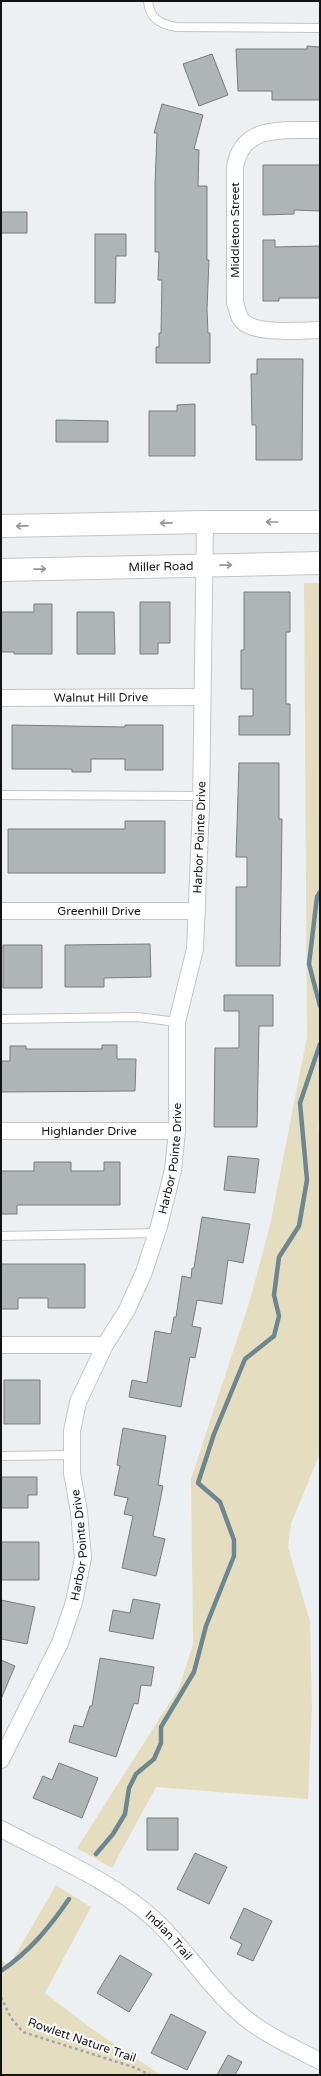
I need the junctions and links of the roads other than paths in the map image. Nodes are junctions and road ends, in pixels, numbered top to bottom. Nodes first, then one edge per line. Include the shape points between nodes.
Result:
1 (148, 1) edge
2 (320, 28) edge
3 (320, 130) edge
4 (320, 330) edge
5 (205, 522) junction
6 (320, 522) edge
7 (1, 526) edge
8 (320, 563) edge
9 (204, 566) junction
10 (1, 570) edge
11 (201, 697) junction
12 (1, 698) edge
13 (1, 795) edge
14 (201, 796) junction
15 (1, 911) edge
16 (197, 911) junction
17 (1, 1019) edge
18 (177, 1022) junction
19 (1, 1131) edge
20 (177, 1131) junction
21 (157, 1233) junction
22 (1, 1236) edge
23 (1, 1346) edge
24 (105, 1346) junction
25 (72, 1455) junction
26 (1, 1456) edge
27 (1, 1760) edge
28 (1, 1829) edge
29 (320, 2061) edge

1 - 2 lane via 155,18 163,25
3 - 4 street, Middleton Street via 269,131 245,142 237,155 235,167 235,303 241,319 251,327 265,330
6 -> 5 main road
5 -> 7 main road
5 - 9 street, Harbor Pointe Drive
9 -> 8 main road, Miller Road
10 -> 9 main road, Miller Road
9 - 11 street, Harbor Pointe Drive
11 - 12 street, Walnut Hill Drive
11 - 14 street, Harbor Pointe Drive
13 - 14 lane
14 - 16 street, Harbor Pointe Drive
15 - 16 street, Greenhill Drive
16 - 18 street, Harbor Pointe Drive via 195,949
17 - 18 lane via 138,1017
18 - 20 street, Harbor Pointe Drive
19 - 20 street, Highlander Drive
20 - 21 street, Harbor Pointe Drive via 173,1170
21 - 22 lane
21 - 24 street, Harbor Pointe Drive via 144,1272 127,1310
23 - 24 street
24 - 25 street, Harbor Pointe Drive via 78,1402 72,1431
25 - 26 lane
25 - 27 street, Harbor Pointe Drive via 83,1558 74,1602 60,1643
28 - 29 street, Indian Trail via 125,1897 155,1920 222,1996 253,2024

